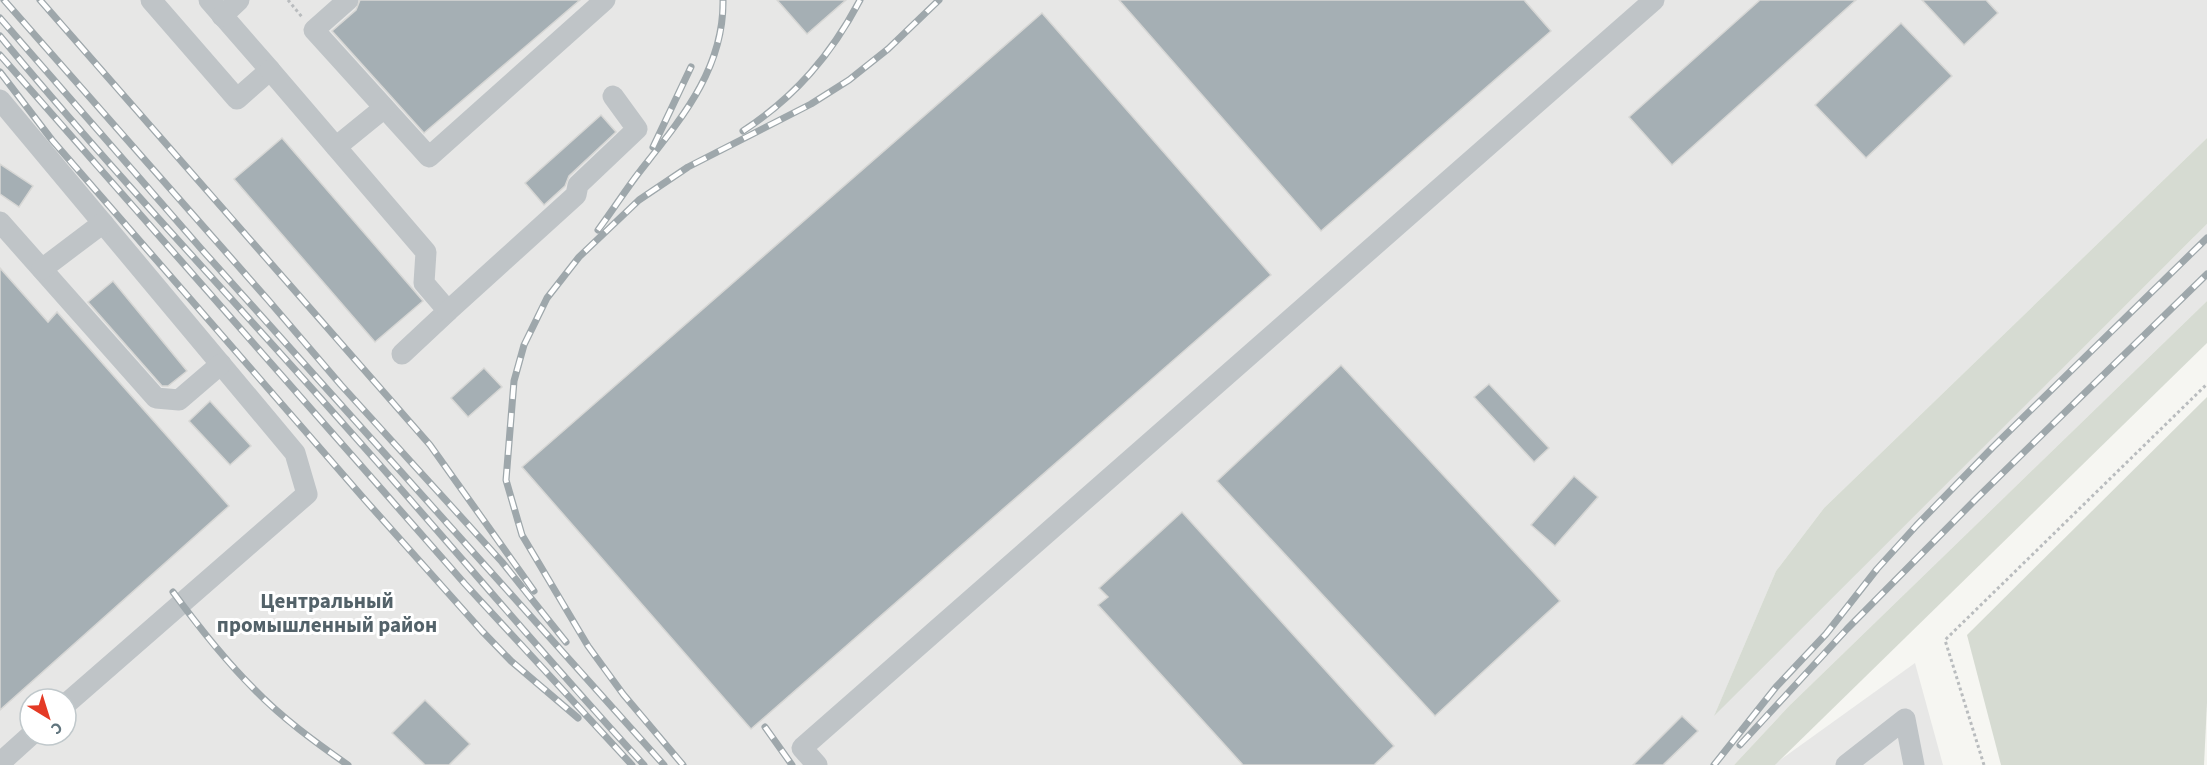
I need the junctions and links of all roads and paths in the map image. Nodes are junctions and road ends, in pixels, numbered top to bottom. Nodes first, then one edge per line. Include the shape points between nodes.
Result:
1 (151, 0) edge
2 (239, 0) edge
3 (288, 0) edge
4 (348, 0) edge
5 (605, 0) edge
6 (1654, 0) edge
7 (215, 8) edge
8 (314, 30) junction
9 (270, 70) junction
10 (613, 96) dead end
11 (0, 100) edge
12 (384, 108) junction
13 (336, 147) junction
14 (0, 222) edge
15 (103, 223) junction
16 (42, 269) junction
17 (448, 311) junction
18 (402, 354) dead end
19 (220, 364) junction
20 (2207, 384) edge
21 (78, 694) edge
22 (18, 747) edge
23 (0, 763) edge
24 (818, 765) edge
25 (1846, 765) edge
26 (1914, 765) edge
27 (1984, 765) edge

1 - 9 lane via 237,99
2 - 7 lane
3 - 8 path
4 - 8 lane
5 - 12 lane via 429,157
6 - 24 lane via 802,748
7 - 9 lane
8 - 12 lane
9 - 13 lane
10 - 17 lane via 637,129 578,185 576,195
11 - 15 lane
12 - 13 lane
13 - 17 lane via 426,252 424,283
14 - 16 lane
15 - 16 lane
15 - 19 lane
16 - 19 lane via 156,398 179,400
17 - 18 lane
19 - 21 lane via 295,453 307,494
20 - 27 path via 1945,640
22 - 23 lane
25 - 26 lane via 1905,719

